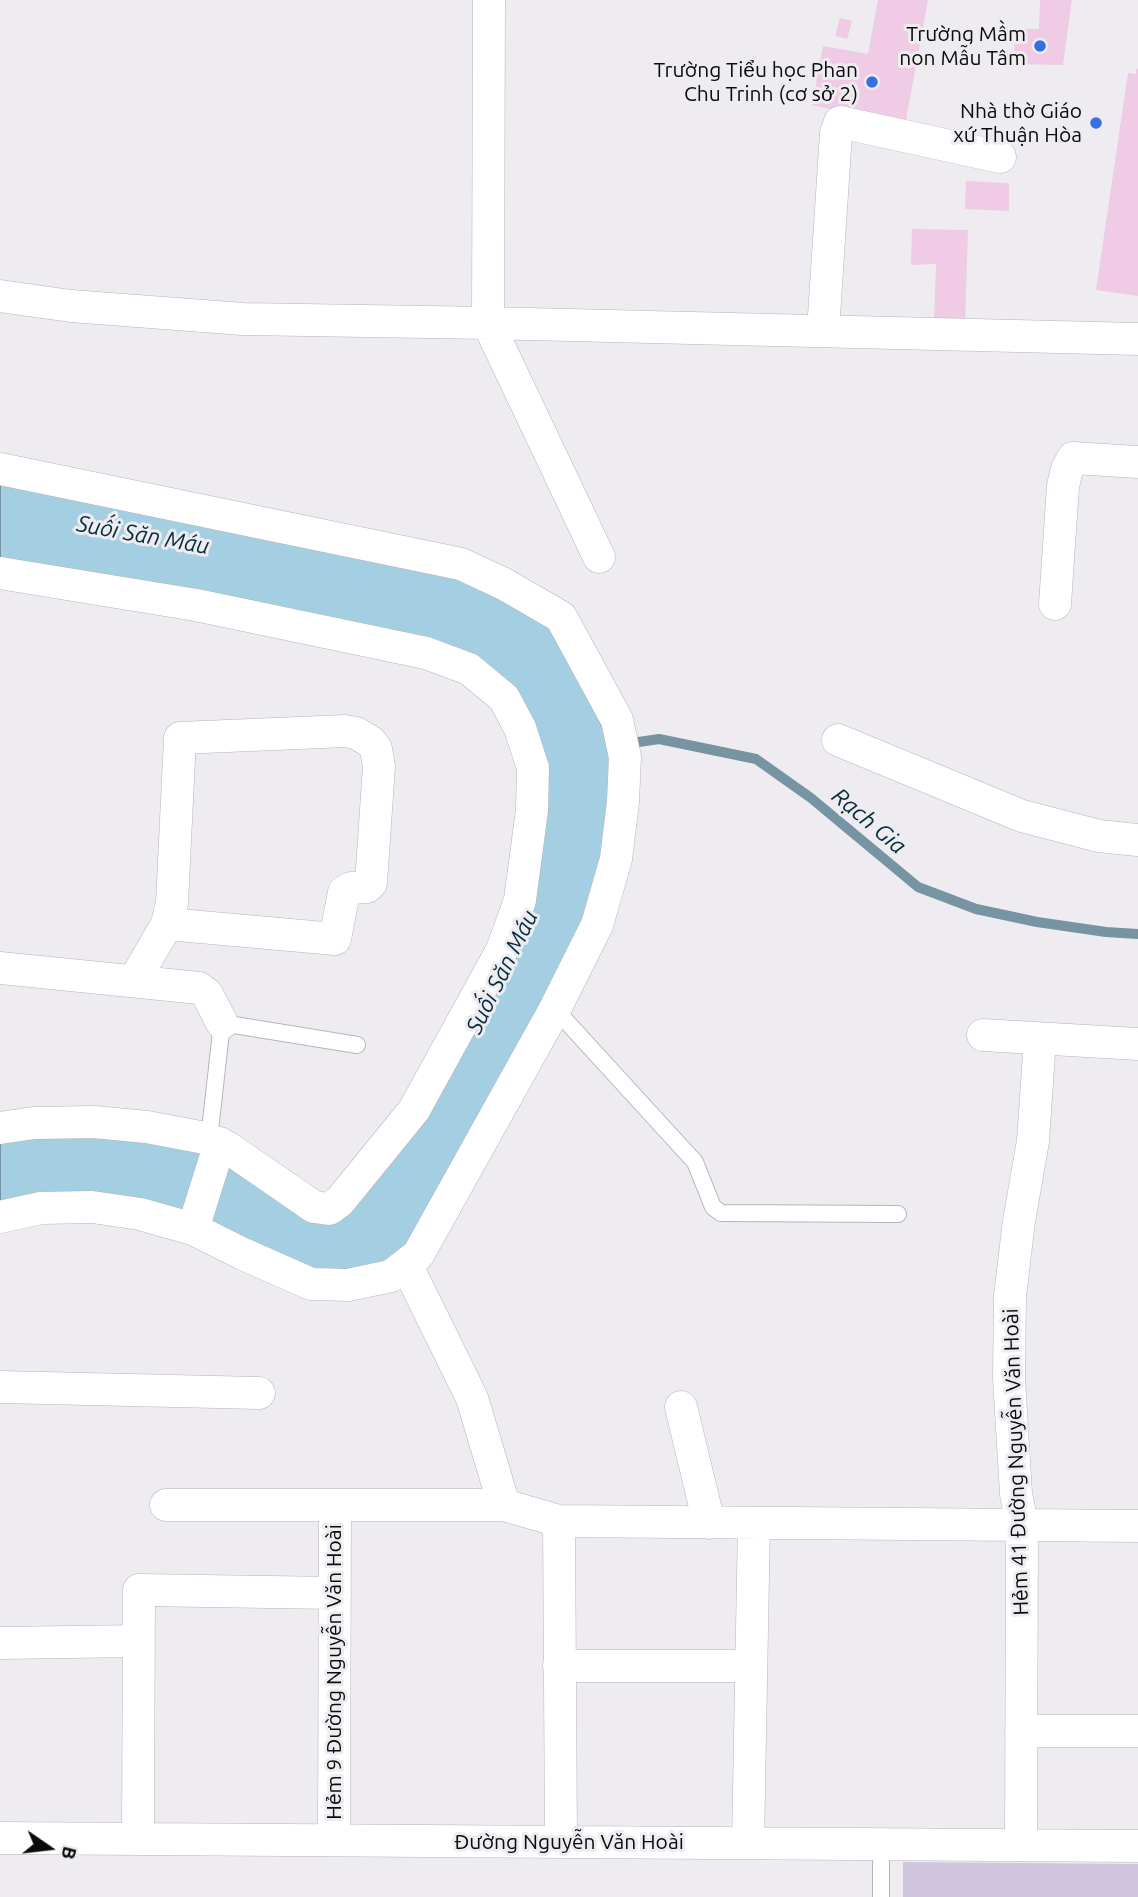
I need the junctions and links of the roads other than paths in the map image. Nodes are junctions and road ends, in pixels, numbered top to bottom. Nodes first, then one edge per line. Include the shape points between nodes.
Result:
1 (489, 0) edge
2 (1000, 157) dead end
3 (0, 296) edge
4 (488, 323) junction
5 (823, 331) junction
6 (1138, 340) edge
7 (1138, 461) edge
8 (0, 469) edge
9 (599, 557) dead end
10 (0, 573) edge
11 (1055, 604) dead end
12 (838, 740) dead end
13 (1138, 841) edge
14 (167, 924) junction
15 (0, 968) edge
16 (134, 981) junction
17 (555, 1009) junction
18 (222, 1023) junction
19 (983, 1035) dead end
20 (1040, 1039) junction
21 (1138, 1044) edge
22 (357, 1045) dead end
23 (0, 1128) edge
24 (215, 1141) junction
25 (898, 1214) dead end
26 (0, 1217) edge
27 (193, 1229) junction
28 (407, 1264) junction
29 (0, 1387) edge
30 (259, 1393) dead end
31 (681, 1407) dead end
32 (166, 1505) dead end
33 (335, 1505) junction
34 (504, 1505) junction
35 (559, 1521) junction
36 (709, 1523) junction
37 (754, 1523) junction
38 (1021, 1524) junction
39 (1138, 1526) edge
40 (335, 1593) junction
41 (139, 1641) junction
42 (0, 1643) edge
43 (559, 1666) junction
44 (751, 1666) junction
45 (1021, 1731) junction
46 (1138, 1731) edge
47 (0, 1838) edge
48 (138, 1839) junction
49 (334, 1840) junction
50 (561, 1842) junction
51 (748, 1843) junction
52 (1021, 1845) junction
53 (1138, 1846) edge
54 (881, 1862) dead end
55 (881, 1897) edge

1 - 4 street
2 - 5 street via 840,122 835,133
3 - 4 street via 243,319
4 - 5 street
4 - 9 street
5 - 6 street
7 - 11 street via 1073,458 1063,486
8 - 17 street via 461,564 561,617 617,720 625,757 616,859 597,925
10 - 24 street via 196,605 426,653 469,669 504,698 520,729 533,768 520,900 502,950 414,1110 329,1209 314,1207
12 - 13 street via 1022,816
14 - 14 street via 172,903 180,738 345,731 371,742 379,765 370,883 344,892 335,939
14 - 16 street
15 - 16 street
16 - 18 street via 203,990
17 - 25 lane via 695,1162 713,1207 721,1213
17 - 28 street via 418,1255
18 - 22 lane
18 - 24 lane
19 - 20 street
20 - 21 street
20 - 38 street, Hẻm 41 Đường Nguyễn Văn Hoài via 1033,1141 1010,1296 1009,1378
23 - 24 street via 94,1122
24 - 27 street
26 - 27 street via 41,1208 92,1207
27 - 28 street via 311,1284 348,1285 391,1276
28 - 34 street via 472,1398
29 - 30 street
31 - 36 street
32 - 33 street
33 - 34 street
33 - 40 street, Hẻm 9 Đường Nguyễn Văn Hoài
34 - 35 street
35 - 36 street
35 - 43 street
36 - 37 street
37 - 38 street
37 - 44 street
38 - 39 street
38 - 45 street, Hẻm 41 Đường Nguyễn Văn Hoài
40 - 41 street via 139,1590
40 - 49 street, Hẻm 9 Đường Nguyễn Văn Hoài
41 - 42 street
41 - 48 street
43 - 44 street
43 - 50 street
44 - 51 street
45 - 46 street
45 - 52 street, Hẻm 41 Đường Nguyễn Văn Hoài
47 - 48 street, Đường Nguyễn Văn Hoài
48 - 49 street, Đường Nguyễn Văn Hoài
49 - 50 street, Đường Nguyễn Văn Hoài
50 - 51 street, Đường Nguyễn Văn Hoài
51 - 52 street, Đường Nguyễn Văn Hoài
52 - 53 street, Đường Nguyễn Văn Hoài
54 - 55 lane

